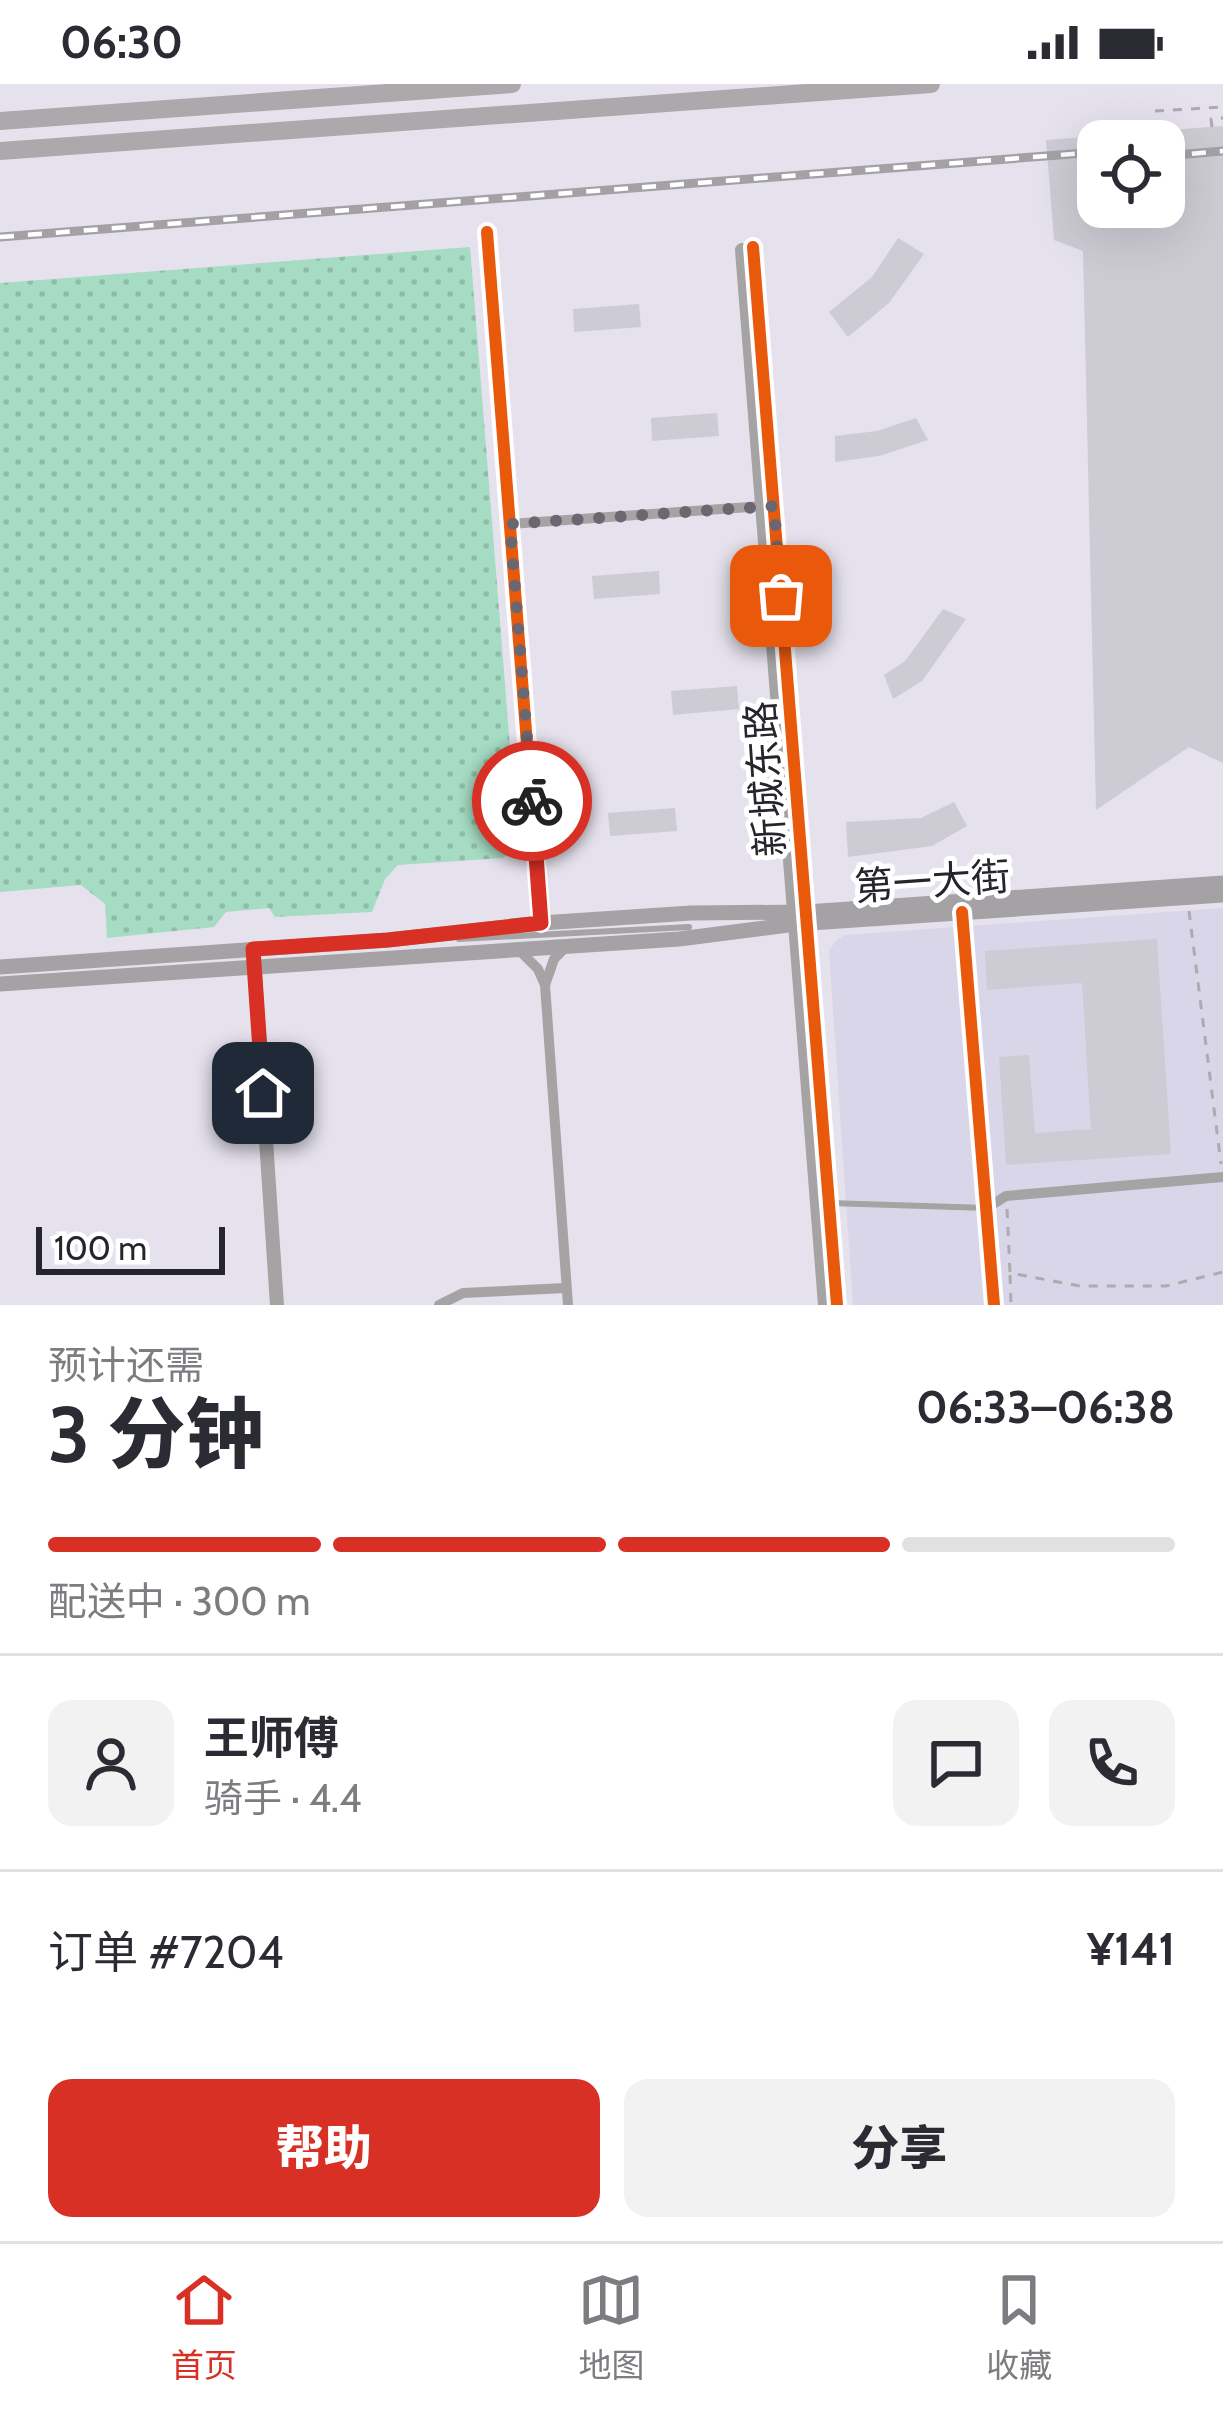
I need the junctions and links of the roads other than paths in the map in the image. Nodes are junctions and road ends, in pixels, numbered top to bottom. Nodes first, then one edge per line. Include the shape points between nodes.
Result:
1 (512, 84) edge
2 (931, 84) edge
3 (0, 121) edge
4 (0, 151) edge
5 (487, 232) dead end
6 (748, 249) dead end
7 (768, 506) junction
8 (510, 524) junction
9 (1223, 883) edge
10 (1223, 895) edge
11 (962, 912) junction
12 (801, 918) junction
13 (541, 923) junction
14 (689, 927) dead end
15 (388, 940) junction
16 (568, 946) junction
17 (519, 950) junction
18 (254, 957) junction
19 (0, 967) edge
20 (0, 984) edge
21 (545, 985) junction
22 (1223, 1178) edge
23 (824, 1203) junction
24 (987, 1208) junction
25 (566, 1288) junction
26 (277, 1305) edge
27 (439, 1305) edge
28 (568, 1305) edge
29 (825, 1305) edge
30 (837, 1305) edge
31 (994, 1305) edge

1 - 3 highway
2 - 4 highway
5 - 8 street
6 - 7 street, 新城东路
7 - 8 street
7 - 12 street, 新城东路
8 - 13 street
9 - 12 main road, 第一大街
10 - 11 main road, 第一大街
11 - 12 main road, 第一大街
11 - 24 street
12 - 13 main road, 第一大街 via 691,913
12 - 16 main road, 第一大街 via 692,938
12 - 23 street, 新城东路
13 - 15 main road, 第一大街
14 - 15 lane
15 - 18 main road, 第一大街
16 - 17 main road, 第一大街
16 - 21 street
17 - 18 main road, 第一大街
17 - 21 street
18 - 19 main road, 第一大街
18 - 20 main road, 第一大街
18 - 26 street
21 - 25 street
22 - 24 street via 1006,1196
23 - 24 lane
23 - 29 street, 新城东路
23 - 30 street, 新城东路
24 - 31 street
25 - 27 street via 463,1293
25 - 28 street

